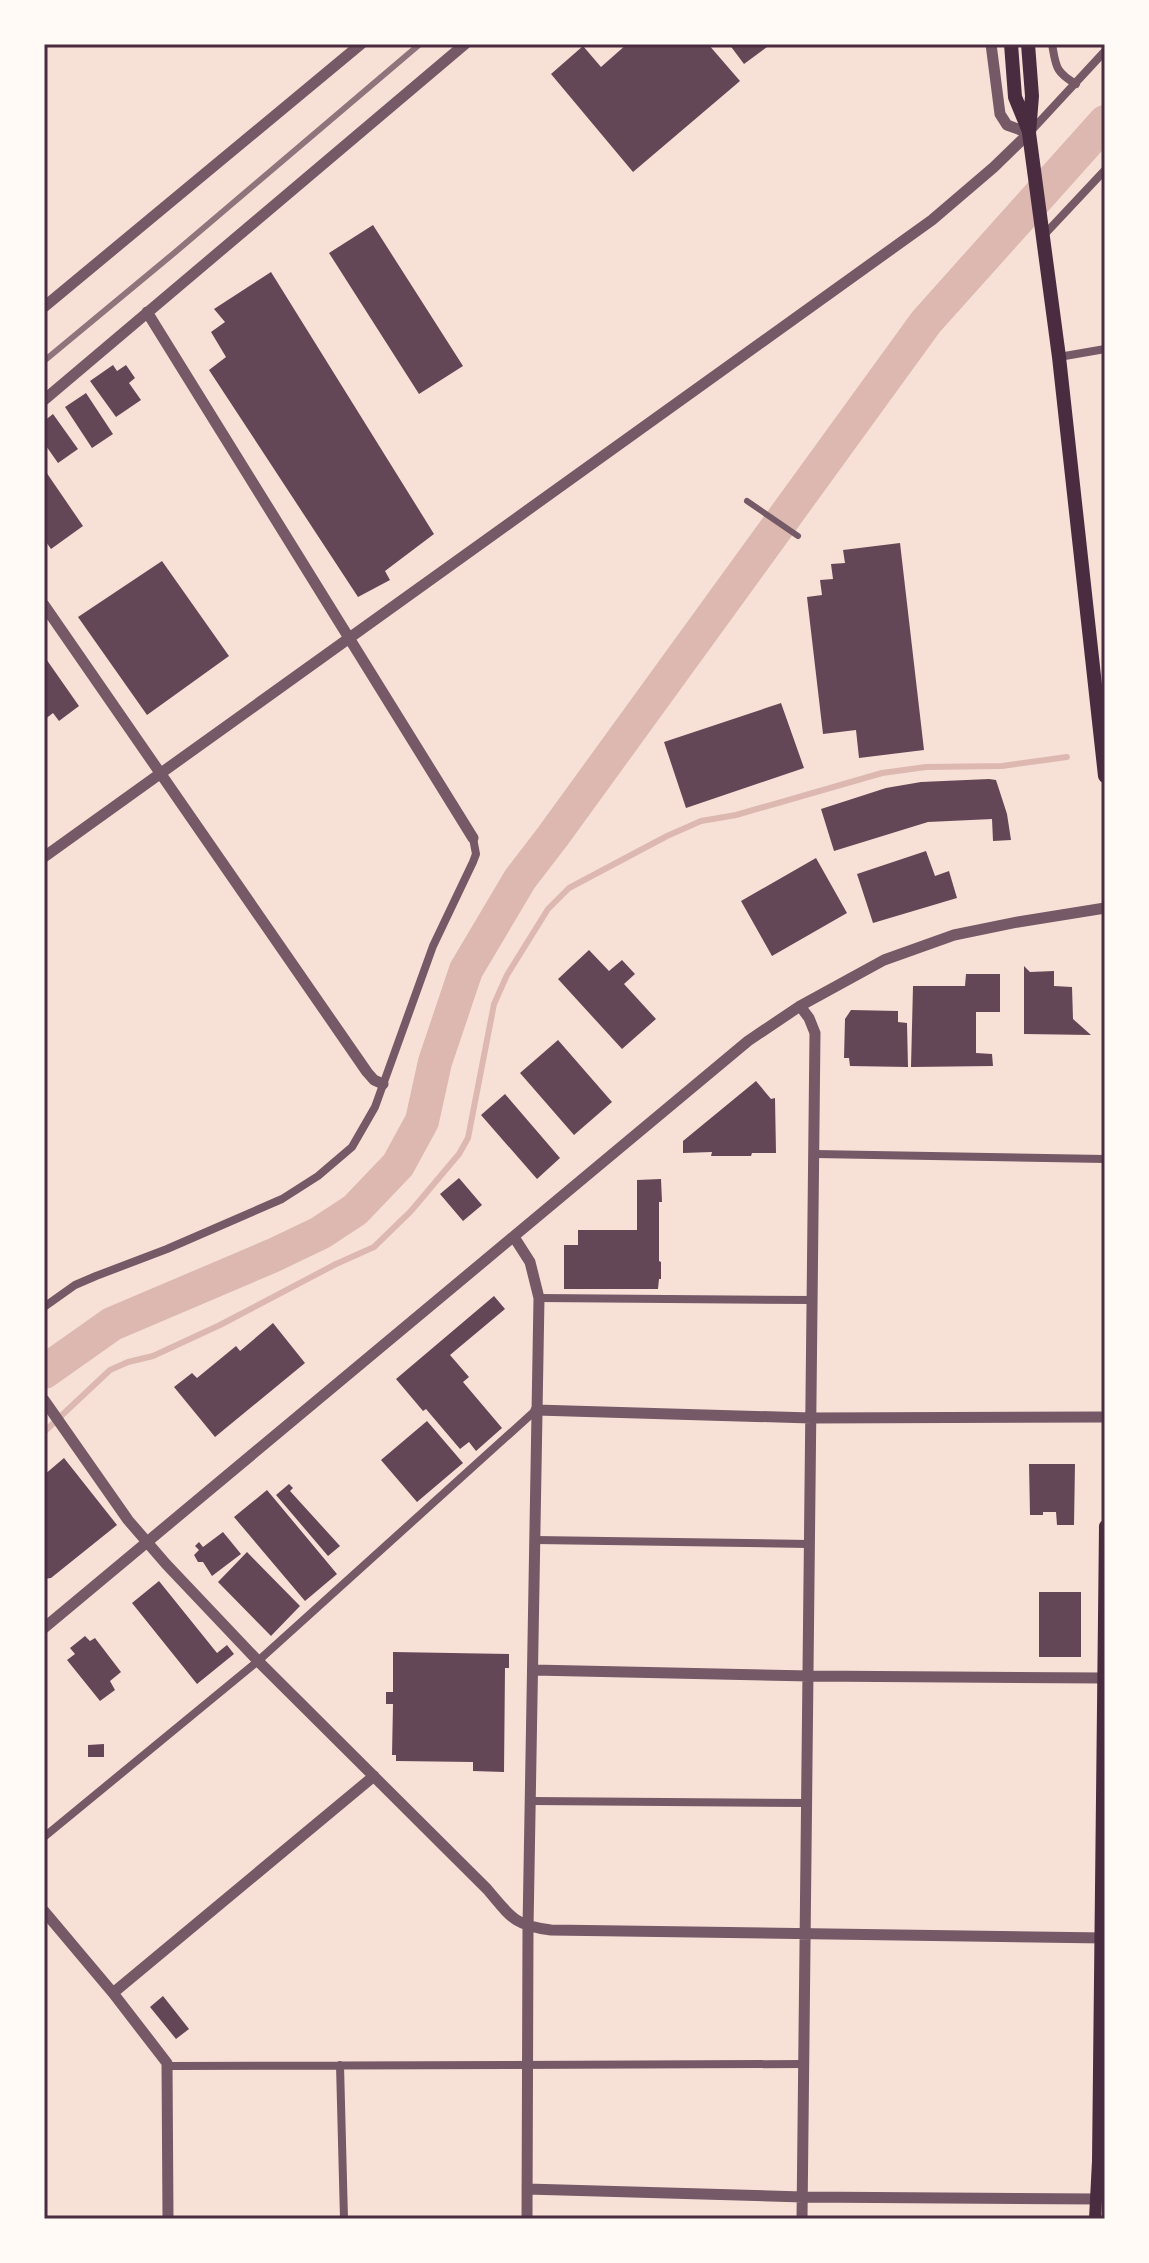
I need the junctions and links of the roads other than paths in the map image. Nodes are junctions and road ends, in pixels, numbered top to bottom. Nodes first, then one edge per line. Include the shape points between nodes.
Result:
1 (361, 44) edge
2 (465, 44) edge
3 (991, 44) edge
4 (1011, 44) edge
5 (1028, 44) edge
6 (1052, 44) edge
7 (1105, 51) edge
8 (1076, 84) junction
9 (1029, 133) junction
10 (1105, 170) edge
11 (1042, 231) junction
12 (44, 307) edge
13 (147, 312) junction
14 (1105, 349) edge
15 (1059, 357) junction
16 (44, 400) edge
17 (747, 501) dead end
18 (798, 536) dead end
19 (44, 605) edge
20 (350, 638) junction
21 (1102, 718) edge
22 (162, 774) junction
23 (1105, 776) edge
24 (473, 838) joint
25 (44, 857) edge
26 (1105, 908) edge
27 (800, 1006) junction
28 (383, 1084) junction
29 (815, 1154) junction
30 (1105, 1159) edge
31 (514, 1237) junction
32 (539, 1298) junction
33 (812, 1300) junction
34 (44, 1307) edge
35 (45, 1402) edge
36 (536, 1410) junction
37 (1105, 1417) edge
38 (811, 1418) junction
39 (1105, 1526) edge
40 (536, 1540) junction
41 (146, 1542) junction
42 (809, 1544) junction
43 (44, 1628) edge
44 (258, 1661) junction
45 (533, 1670) junction
46 (809, 1676) junction
47 (1104, 1678) edge
48 (374, 1776) junction
49 (532, 1801) junction
50 (807, 1803) junction
51 (44, 1837) edge
52 (44, 1911) edge
53 (528, 1928) junction
54 (806, 1934) junction
55 (1103, 1938) edge
56 (113, 1993) junction
57 (167, 2063) junction
58 (529, 2064) junction
59 (803, 2064) junction
60 (340, 2065) junction
61 (527, 2189) junction
62 (803, 2197) junction
63 (1096, 2199) junction
64 (168, 2219) edge
65 (344, 2219) edge
66 (527, 2219) edge
67 (802, 2219) edge
68 (1095, 2219) edge

1 - 12 street
2 - 13 street
3 - 9 street via 1000,114 1007,125
4 - 9 main road via 1015,97
5 - 9 main road
6 - 8 street via 1057,69
7 - 8 street
8 - 9 street
9 - 11 main road
9 - 20 street via 932,220
10 - 11 street
11 - 15 main road
13 - 16 street
13 - 20 street
14 - 15 street
15 - 21 main road
17 - 18 street
19 - 22 street
20 - 22 street
20 - 24 street
21 - 23 main road
22 - 25 street
22 - 28 street via 367,1072
24 - 28 street via 473,862 433,946
26 - 27 street via 954,935 884,960
27 - 29 street via 815,1033
27 - 31 street via 748,1041
28 - 34 street via 352,1147 303,1188 75,1285
29 - 30 street
29 - 33 street
31 - 32 street via 530,1262
31 - 41 street
32 - 33 street
32 - 36 street
33 - 38 street
35 - 41 street
36 - 38 street
36 - 40 street
36 - 44 street
37 - 38 street
38 - 42 street
39 - 47 main road
40 - 42 street
40 - 45 street
41 - 43 street
41 - 44 street
42 - 46 street
44 - 48 street
44 - 51 street
45 - 46 street
45 - 49 street
46 - 47 street
46 - 50 street
47 - 55 main road
48 - 53 street via 515,1921
48 - 56 street
49 - 50 street
49 - 53 street
50 - 54 street
52 - 56 street
53 - 54 street
53 - 58 street
54 - 55 street
54 - 59 street
55 - 63 main road
56 - 57 street
57 - 60 street
57 - 64 street
58 - 59 street
58 - 60 street
58 - 61 street
59 - 62 street
60 - 65 street
61 - 62 street
61 - 66 street
62 - 63 street
62 - 67 street
63 - 68 main road

